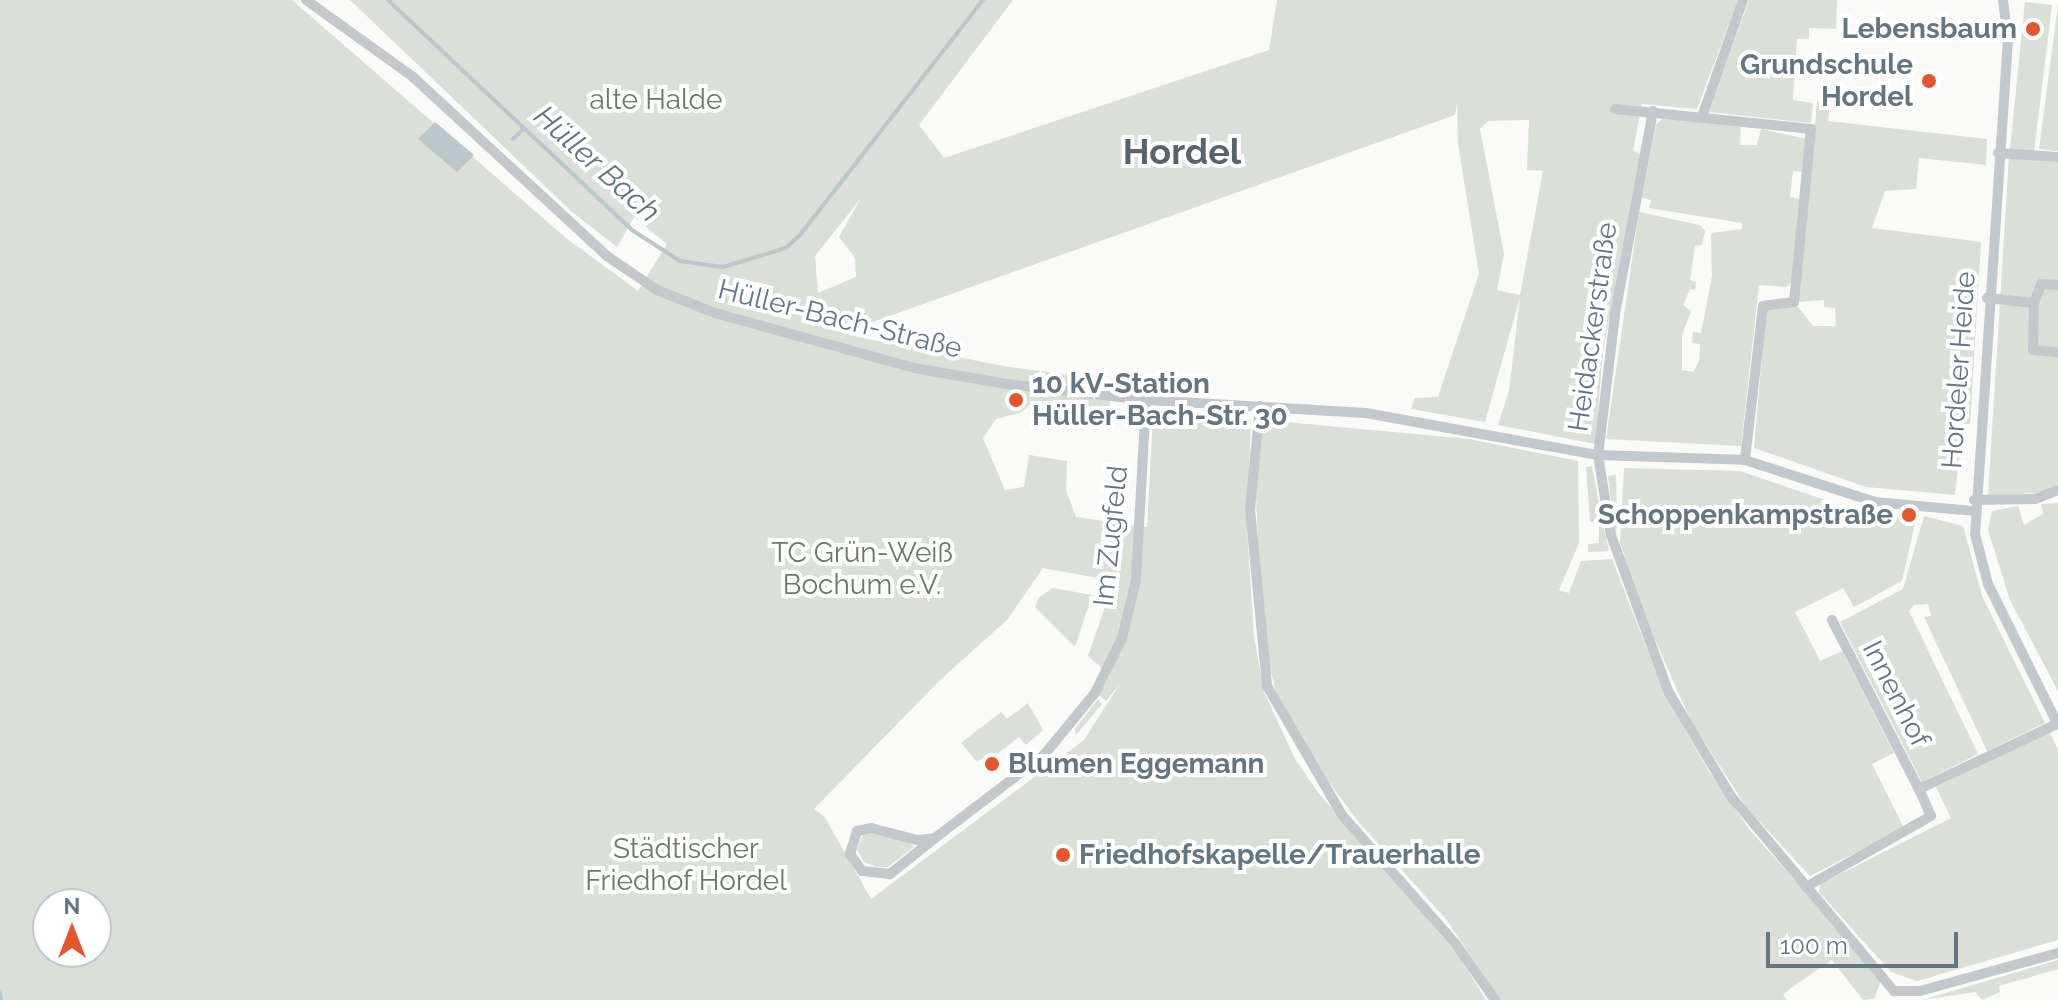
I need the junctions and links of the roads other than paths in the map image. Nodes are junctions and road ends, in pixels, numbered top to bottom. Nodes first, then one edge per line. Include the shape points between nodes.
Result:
1 (306, 0) edge
2 (1743, 0) edge
3 (2003, 0) edge
4 (1615, 109) dead end
5 (1653, 111) junction
6 (1702, 117) junction
7 (1998, 153) junction
8 (2058, 157) edge
9 (2058, 285) edge
10 (1987, 298) junction
11 (2034, 303) junction
12 (2058, 352) edge
13 (1146, 400) junction
14 (1260, 406) junction
15 (1598, 455) junction
16 (1745, 460) junction
17 (2058, 490) edge
18 (1974, 506) junction
19 (1832, 620) dead end
20 (2058, 725) edge
21 (1919, 789) junction
22 (935, 838) junction
23 (1806, 887) junction
24 (2058, 953) edge
25 (1495, 1000) edge

1 - 13 street, Hüller-Bach-Straße via 413,77 595,245 657,290 715,313 914,368
2 - 6 street
3 - 7 street, Hordeler Heide via 2008,39
4 - 5 street
5 - 6 street
5 - 15 street, Heidackerstraße via 1615,315
6 - 16 street via 1811,129 1794,302 1763,306
7 - 8 street
7 - 10 street, Hordeler Heide
9 - 11 street via 2041,284
10 - 11 street
10 - 18 street, Hordeler Heide
11 - 12 street via 2033,350
13 - 14 street, Hüller-Bach-Straße
13 - 22 street, Im Zugfeld via 1136,580 1122,638 1102,680 1044,755
14 - 15 street, Hüller-Bach-Straße via 1366,413
14 - 25 street via 1250,509 1259,645 1267,686 1342,815 1455,943
15 - 16 street
15 - 23 street, Heidackerstraße via 1611,535 1668,691 1730,795
16 - 18 street via 1875,502
17 - 18 street via 2035,499
18 - 20 street, Hordeler Heide via 1988,584
19 - 21 street, Innenhof
20 - 21 street, Innenhof
21 - 23 street, Innenhof via 1931,816
22 - 22 street, Im Zugfeld via 917,840 871,828 857,831 850,854 862,871 890,874
23 - 24 street, Heidackerstraße via 1894,991 1920,991

